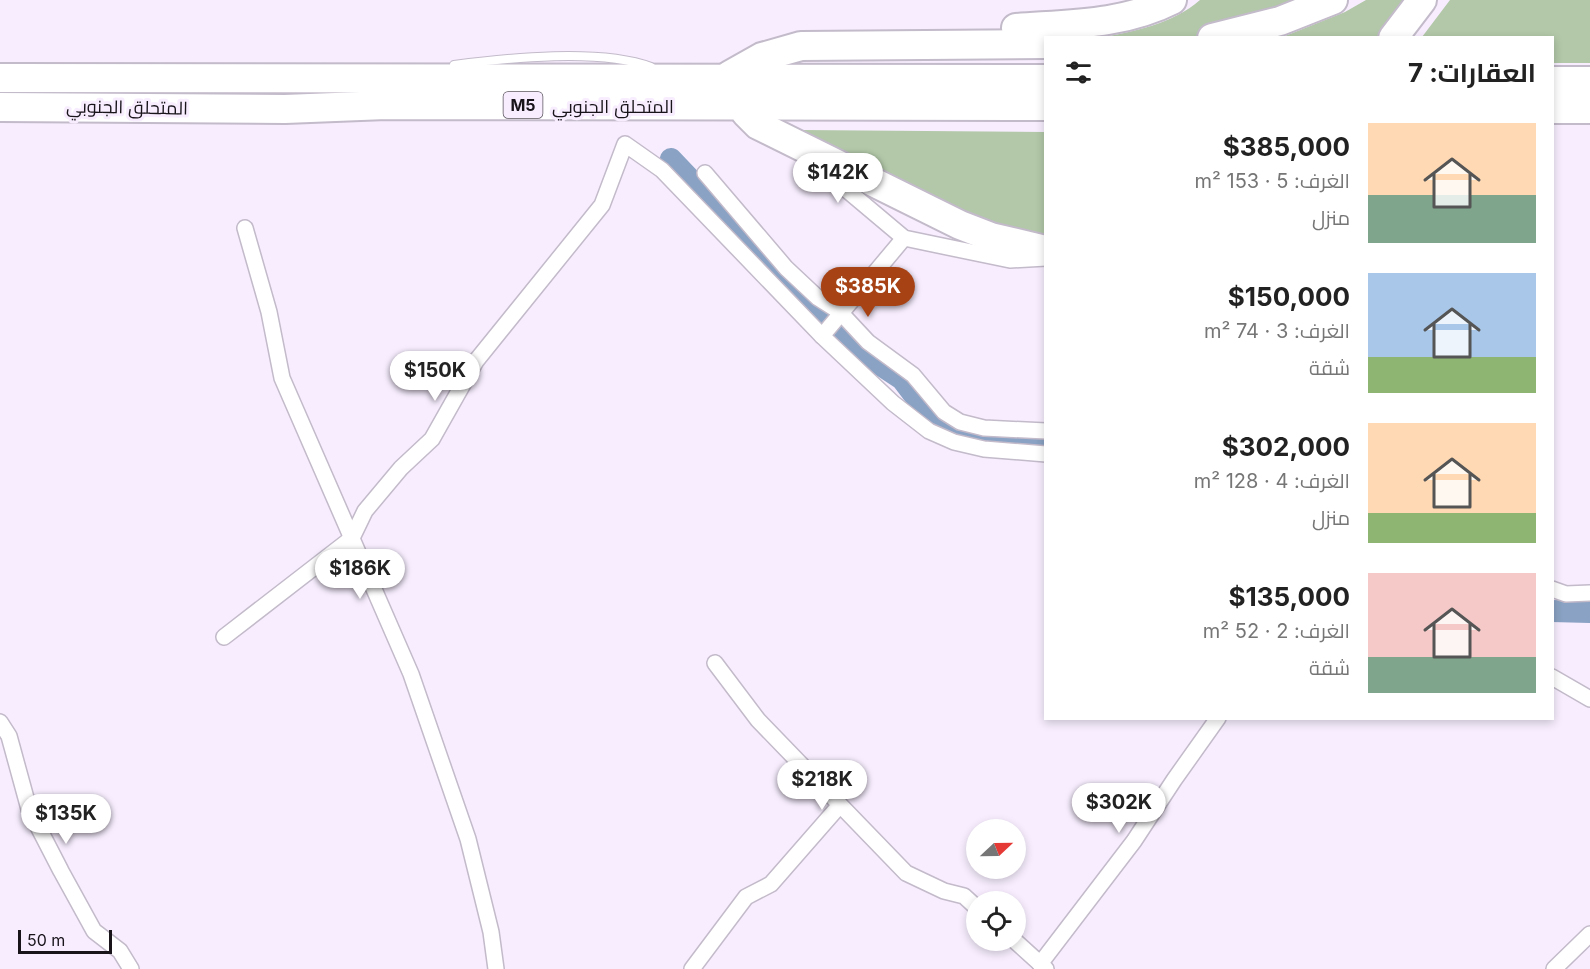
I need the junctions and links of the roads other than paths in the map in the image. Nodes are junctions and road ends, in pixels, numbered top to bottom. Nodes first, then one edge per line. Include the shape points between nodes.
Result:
1 (1172, 0) edge
2 (1333, 0) edge
3 (1422, 0) edge
4 (1220, 36) edge
5 (1395, 36) edge
6 (938, 44) junction
7 (1044, 44) edge
8 (444, 67) dead end
9 (435, 68) dead end
10 (667, 77) junction
11 (735, 77) junction
12 (0, 78) edge
13 (387, 78) junction
14 (1044, 79) edge
15 (1554, 81) edge
16 (1590, 81) edge
17 (0, 106) edge
18 (742, 106) junction
19 (1044, 106) edge
20 (1554, 109) edge
21 (1590, 109) edge
22 (801, 145) junction
23 (705, 173) dead end
24 (245, 228) dead end
25 (904, 238) junction
26 (1044, 250) edge
27 (1044, 258) edge
28 (840, 312) junction
29 (822, 336) junction
30 (1044, 431) edge
31 (1044, 454) edge
32 (352, 538) junction
33 (1554, 590) edge
34 (1590, 593) edge
35 (224, 637) dead end
36 (715, 663) dead end
37 (1554, 678) edge
38 (1590, 699) edge
39 (1217, 720) edge
40 (0, 722) edge
41 (840, 805) junction
42 (966, 898) edge
43 (1590, 934) edge
44 (1026, 951) edge
45 (1043, 967) edge
46 (131, 969) edge
47 (496, 969) edge
48 (692, 969) edge
49 (1554, 969) edge

1 - 6 highway via 1118,19 996,31
2 - 4 highway via 1280,21
3 - 5 highway
6 - 7 highway
6 - 11 highway via 801,46 762,57
8 - 10 lane via 578,58 639,63
9 - 13 lane
10 - 11 highway, المتحلق الجنوبي / M5
10 - 13 highway, المتحلق الجنوبي / M5
11 - 14 highway, المتحلق الجنوبي / M5
11 - 18 highway
12 - 13 highway, المتحلق الجنوبي / M5
15 - 16 highway
17 - 18 highway, المتحلق الجنوبي / M5
18 - 19 highway, المتحلق الجنوبي / M5
18 - 22 highway via 758,125
20 - 21 highway
22 - 25 street via 827,174
22 - 26 highway via 960,225
23 - 28 street via 786,268 818,298
24 - 32 street via 269,312 282,378
25 - 27 street via 1010,260
25 - 28 street
28 - 29 street
28 - 30 street via 868,342 913,375 945,412 960,422 984,428
29 - 31 street via 929,431 984,449
29 - 32 street via 662,170 625,144 602,205 476,361 432,439 365,511
32 - 35 street
32 - 47 street via 411,674 468,839
33 - 34 street via 1566,594
36 - 41 street via 758,720
37 - 38 street
39 - 45 street
40 - 46 street via 9,736 29,809 61,871 94,931 120,951
41 - 42 street via 906,873
41 - 48 street via 771,884 746,897
43 - 49 street
44 - 45 street

